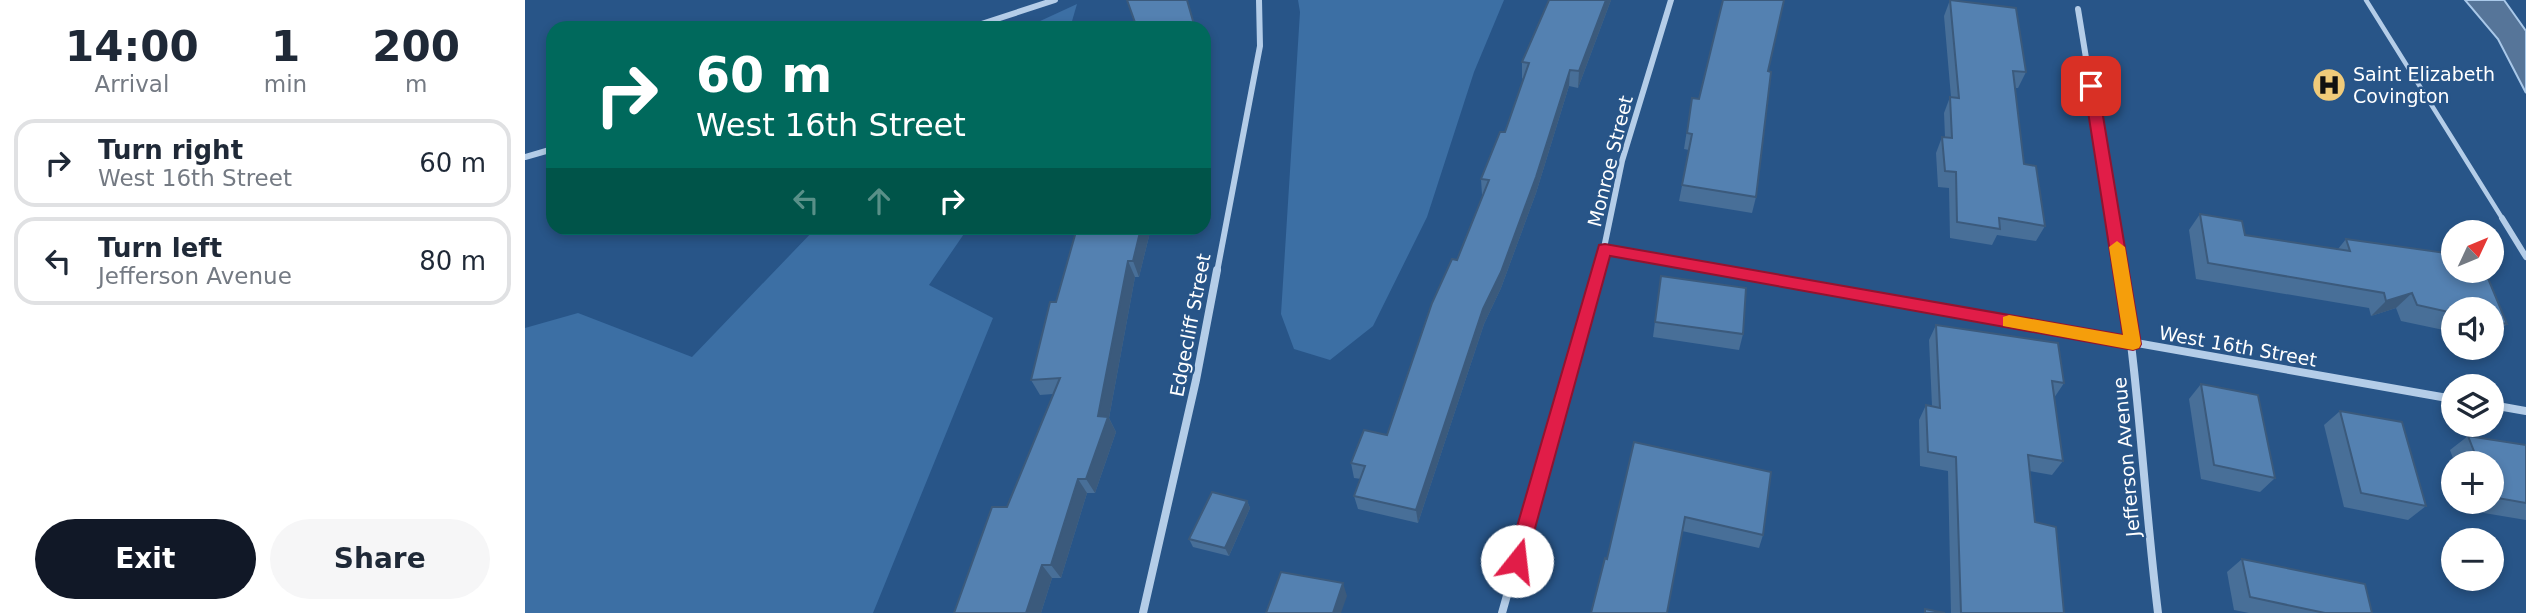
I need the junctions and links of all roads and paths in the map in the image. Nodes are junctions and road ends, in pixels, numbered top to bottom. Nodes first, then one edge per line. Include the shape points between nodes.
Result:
1 (1055, 0) edge
2 (1259, 0) edge
3 (1671, 0) edge
4 (2366, 0) edge
5 (2078, 9) dead end
6 (990, 21) edge
7 (546, 151) edge
8 (525, 157) edge
9 (2503, 218) joint
10 (1605, 249) junction
11 (2526, 257) edge
12 (2133, 344) junction
13 (2441, 397) edge
14 (2504, 407) edge
15 (2526, 411) edge
16 (1143, 613) edge
17 (1502, 613) edge
18 (2158, 613) edge

1 - 6 street
2 - 16 street, Edgecliff Street via 1258,60 1196,380
3 - 10 street, Monroe Street via 1622,161
4 - 9 lane
5 - 12 street, Jefferson Avenue
7 - 8 street
9 - 11 street
10 - 12 street, West 16th Street
10 - 17 street, Monroe Street
12 - 13 street, West 16th Street
12 - 18 street, Jefferson Avenue
14 - 15 street

